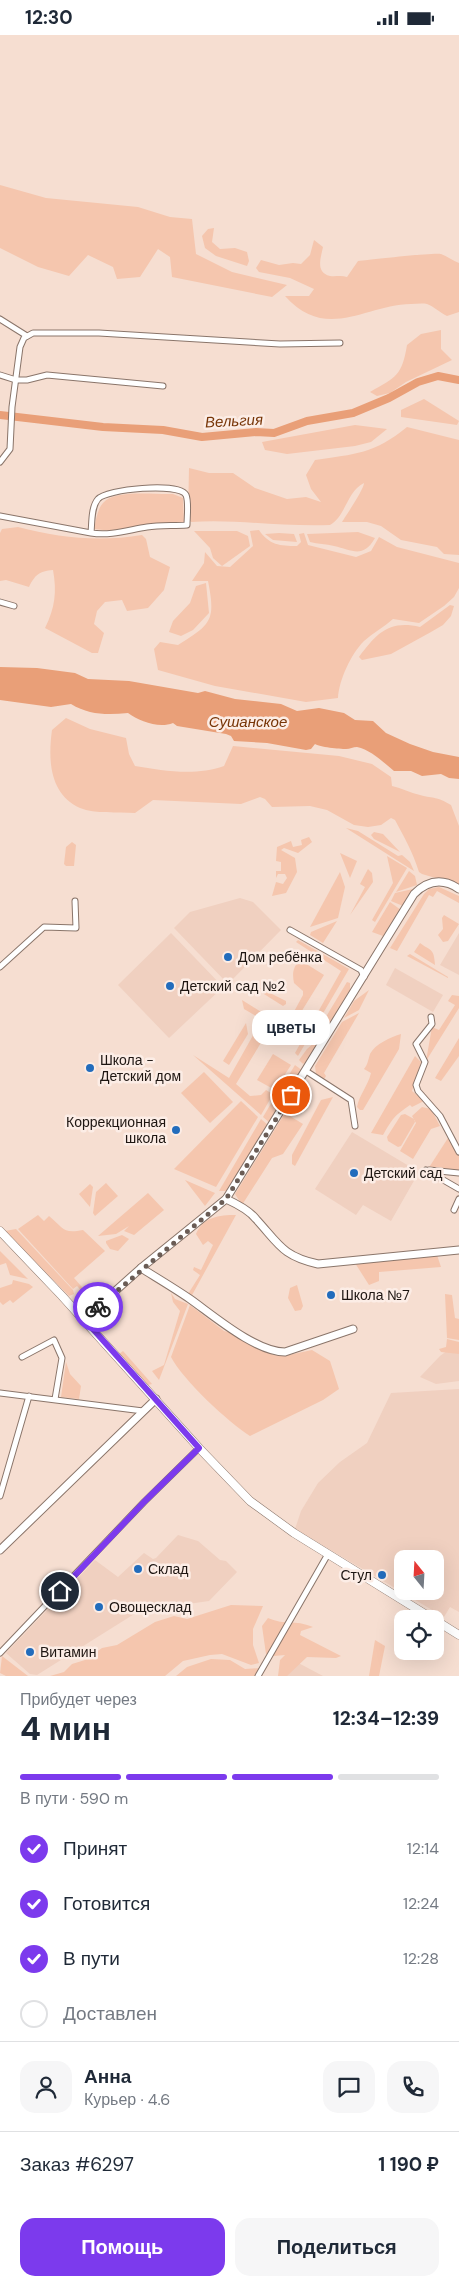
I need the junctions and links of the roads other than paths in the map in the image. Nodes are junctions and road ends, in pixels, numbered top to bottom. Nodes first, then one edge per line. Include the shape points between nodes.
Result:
1 (0, 319) edge
2 (27, 336) junction
3 (340, 343) dead end
4 (0, 375) edge
5 (16, 380) junction
6 (163, 386) dead end
7 (0, 462) edge
8 (0, 516) edge
9 (91, 533) junction
10 (0, 602) edge
11 (14, 606) dead end
12 (459, 889) edge
13 (75, 901) dead end
14 (290, 931) dead end
15 (0, 967) edge
16 (364, 977) junction
17 (431, 1017) dead end
18 (306, 1071) junction
19 (355, 1126) dead end
20 (459, 1152) edge
21 (459, 1173) edge
22 (459, 1189) edge
23 (226, 1199) junction
24 (459, 1199) edge
25 (454, 1210) dead end
26 (0, 1231) edge
27 (459, 1250) edge
28 (141, 1268) junction
29 (84, 1319) junction
30 (353, 1329) dead end
31 (22, 1357) dead end
32 (0, 1393) edge
33 (29, 1396) junction
34 (55, 1399) junction
35 (156, 1399) junction
36 (142, 1411) junction
37 (199, 1448) junction
38 (0, 1496) edge
39 (17, 1537) junction
40 (0, 1543) edge
41 (0, 1551) edge
42 (328, 1554) junction
43 (419, 1610) edge
44 (444, 1625) edge
45 (459, 1635) edge
46 (0, 1653) edge
47 (258, 1676) edge

1 - 2 street
2 - 3 street via 33,333 99,333 280,344
2 - 5 street via 20,347
4 - 5 street
5 - 6 street via 47,375
5 - 7 street via 10,449
8 - 9 street
9 - 9 street via 124,533 147,527 187,525 186,496 183,491 172,488 103,494 96,501
10 - 11 street
12 - 16 street via 437,881 419,889
13 - 15 street via 76,928 44,927
14 - 16 street via 361,970
16 - 18 street
17 - 20 street via 432,1024 416,1044 425,1062 416,1085 440,1117
18 - 19 street via 351,1101
18 - 23 street
21 - 22 street via 426,1170
23 - 27 street via 256,1218 286,1251 300,1260 318,1264
23 - 28 street
24 - 25 street
26 - 29 main road
28 - 29 street
28 - 30 street via 215,1319 274,1352 286,1352
29 - 35 main road
31 - 34 street via 54,1340 62,1358
32 - 33 street
33 - 34 street
33 - 38 street
34 - 36 street
35 - 36 street
35 - 37 main road
36 - 39 street
37 - 42 main road via 250,1501
37 - 46 street
39 - 40 street
39 - 41 street
42 - 43 main road
42 - 47 street
44 - 45 main road

